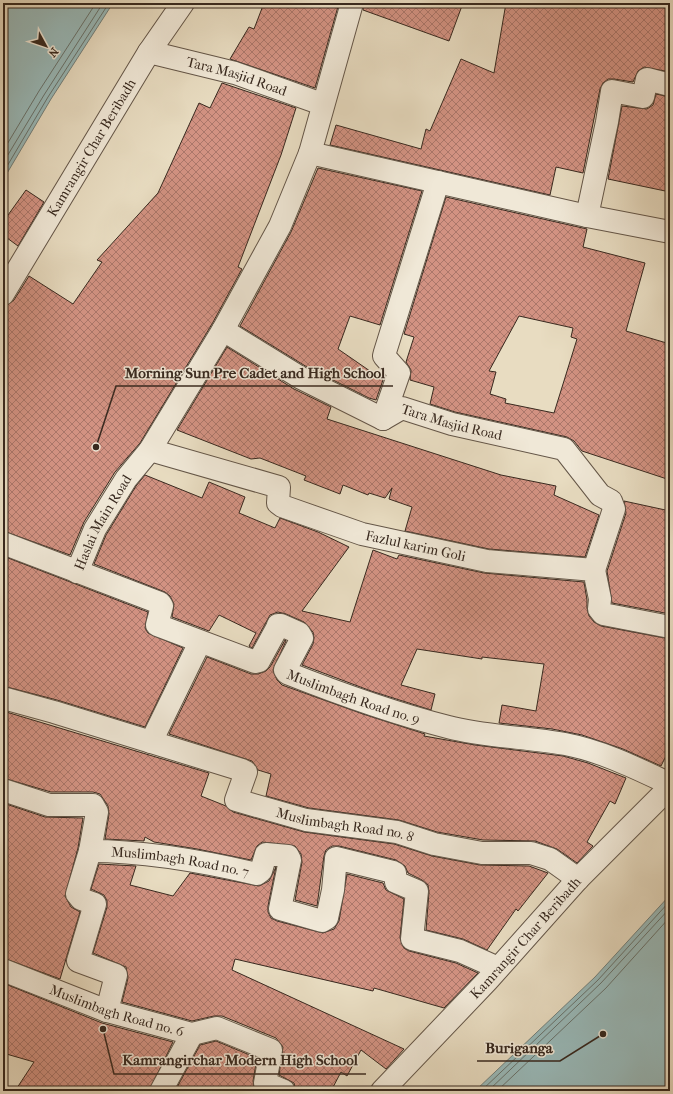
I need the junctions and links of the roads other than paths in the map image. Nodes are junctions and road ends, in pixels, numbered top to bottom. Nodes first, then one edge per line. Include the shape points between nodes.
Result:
1 (183, 3) edge
2 (352, 3) edge
3 (149, 52) junction
4 (670, 85) edge
5 (322, 104) junction
6 (310, 153) junction
7 (438, 182) junction
8 (587, 216) junction
9 (670, 232) edge
10 (3, 294) edge
11 (223, 330) junction
12 (383, 419) junction
13 (150, 450) junction
14 (3, 543) edge
15 (594, 570) junction
16 (77, 572) junction
17 (670, 627) edge
18 (200, 642) junction
19 (3, 698) edge
20 (151, 742) junction
21 (670, 785) edge
22 (3, 790) edge
23 (90, 851) junction
24 (578, 879) junction
25 (498, 968) junction
26 (3, 970) edge
27 (107, 1011) junction
28 (192, 1034) junction
29 (161, 1091) edge
30 (284, 1091) edge
31 (382, 1091) edge

1 - 3 street, Kamrangir Char Beribadh
2 - 5 street
3 - 5 street, Tara Masjid Road via 235,72
3 - 10 street, Kamrangir Char Beribadh
4 - 8 street via 647,79 643,97 612,91
5 - 6 street
6 - 7 street
6 - 11 street via 280,226
7 - 8 street
7 - 12 street via 384,356 399,373
8 - 9 street
11 - 12 street, Tara Masjid Road via 302,378
11 - 13 street
12 - 15 street, Tara Masjid Road via 402,408 452,424 564,449 600,495 611,501 614,509
13 - 15 street, Fazlul karim Goli via 279,487 278,503 282,506 362,534 488,562
13 - 16 street, Haslai Main Road via 126,479 94,530
14 - 16 street, Haslai Main Road
15 - 17 street via 600,599 599,609 603,614
16 - 18 street, Muslimbagh Road no. 9 via 162,604 157,625
18 - 20 street
18 - 21 street, Muslimbagh Road no. 9 via 257,662 278,625 281,625 299,633 302,638 285,667 287,673 347,697 449,727 508,738 566,744 613,758
19 - 20 street, Muslimbagh Road no. 8
20 - 24 street, Muslimbagh Road no. 8 via 246,772 236,800 306,820 397,832 434,844 482,853 531,853 550,859
21 - 24 street, Kamrangir Char Beribadh
22 - 23 street, Muslimbagh Road no. 7 via 49,804 94,805 98,812
23 - 25 street, Muslimbagh Road no. 7 via 119,851 200,861 257,874 261,871 266,854 288,856 290,860 280,909 322,921 326,918 333,890 336,858 393,872 396,882 417,891 412,939 460,951
23 - 27 street via 77,894 81,899 95,904 78,961 116,975
24 - 25 street, Kamrangir Char Beribadh
25 - 31 street, Kamrangir Char Beribadh
26 - 27 street, Muslimbagh Road no. 6
27 - 28 street, Muslimbagh Road no. 6
28 - 29 street
28 - 30 street, Muslimbagh Road no. 6 via 217,1028 271,1050 266,1083

